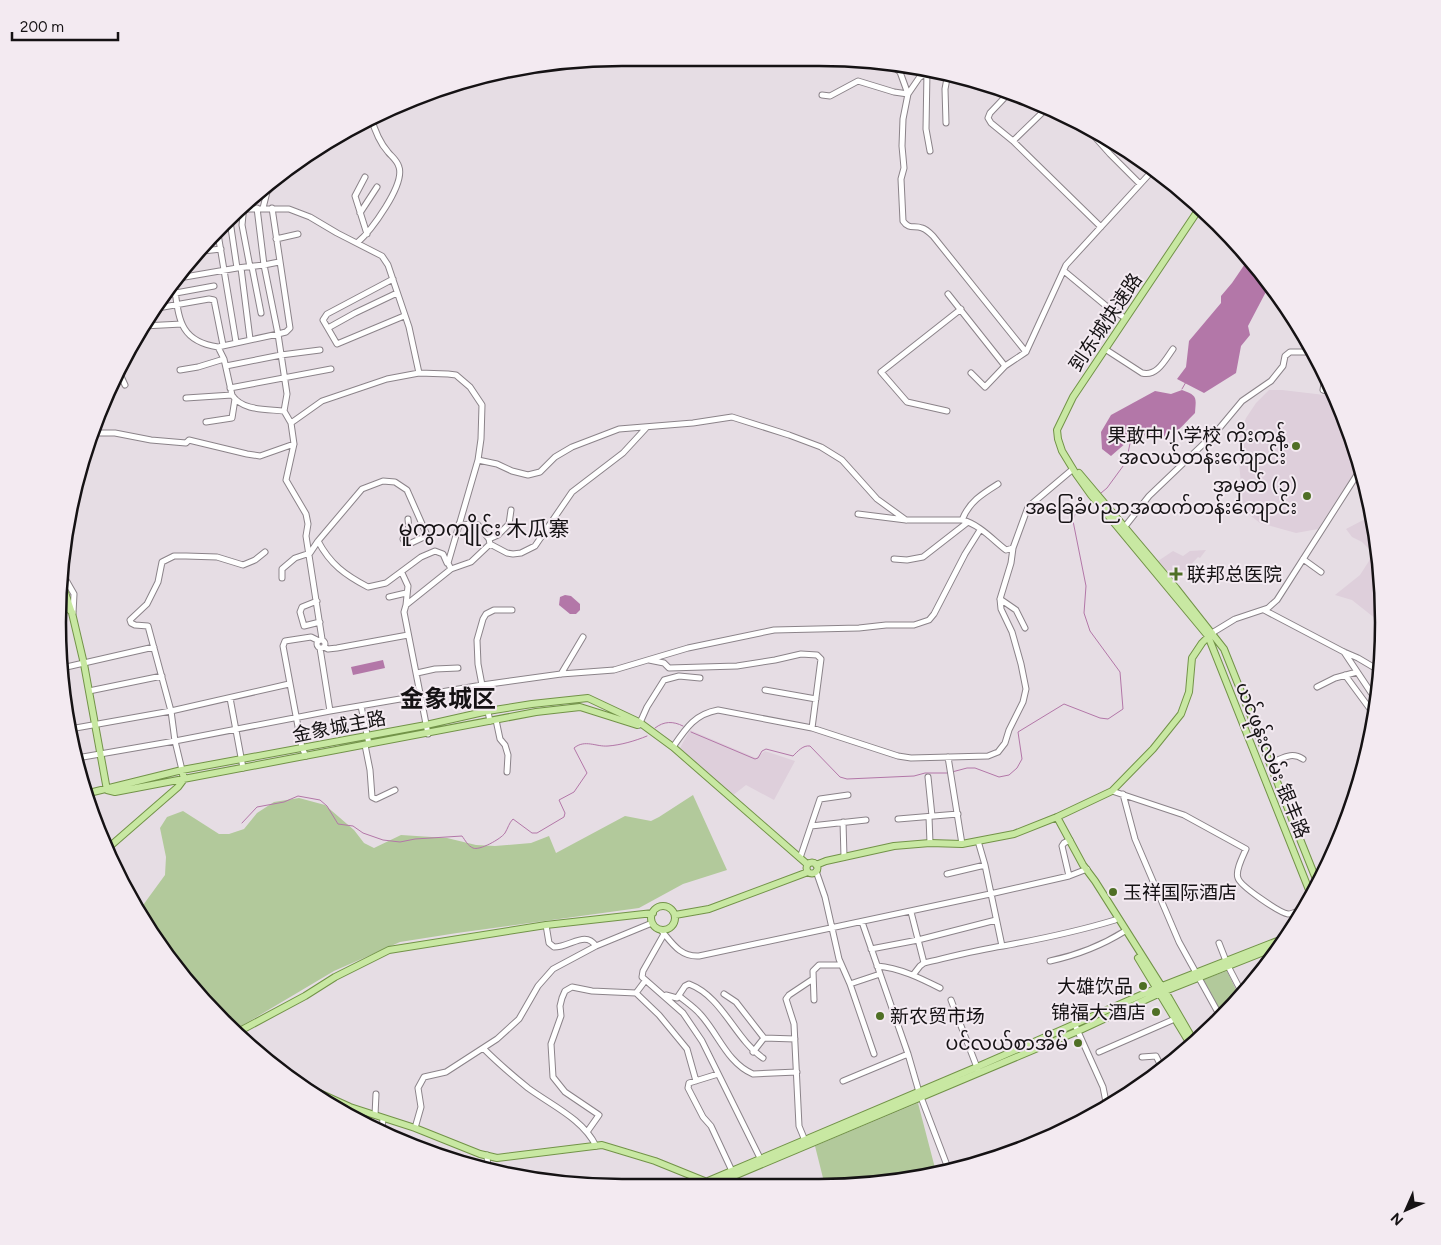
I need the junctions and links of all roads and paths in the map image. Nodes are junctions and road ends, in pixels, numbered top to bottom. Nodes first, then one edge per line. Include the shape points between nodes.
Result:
1 (900, 73) edge
2 (921, 76) edge
3 (928, 77) edge
4 (946, 81) edge
5 (908, 94) junction
6 (822, 95) dead end
7 (1004, 99) edge
8 (1041, 114) edge
9 (946, 123) dead end
10 (374, 125) edge
11 (1013, 141) junction
12 (1100, 143) edge
13 (930, 151) dead end
14 (1149, 175) edge
15 (365, 177) dead end
16 (1140, 184) junction
17 (377, 187) dead end
18 (265, 197) edge
19 (252, 208) edge
20 (260, 208) junction
21 (272, 208) junction
22 (360, 213) junction
23 (1196, 214) edge
24 (242, 217) edge
25 (231, 227) edge
26 (1102, 227) junction
27 (298, 234) dead end
28 (367, 234) junction
29 (276, 239) junction
30 (219, 240) edge
31 (357, 243) junction
32 (221, 249) junction
33 (209, 250) edge
34 (280, 262) junction
35 (264, 266) junction
36 (251, 267) junction
37 (239, 268) junction
38 (224, 270) junction
39 (1064, 271) junction
40 (187, 277) edge
41 (392, 280) junction
42 (214, 286) dead end
43 (176, 293) joint
44 (397, 293) junction
45 (948, 294) dead end
46 (177, 305) junction
47 (164, 307) edge
48 (961, 309) junction
49 (261, 312) dead end
50 (404, 316) junction
51 (1125, 318) junction
52 (182, 324) junction
53 (152, 326) edge
54 (328, 328) junction
55 (278, 334) junction
56 (250, 339) junction
57 (236, 342) junction
58 (220, 346) junction
59 (1105, 348) junction
60 (1173, 349) dead end
61 (320, 350) dead end
62 (1026, 352) junction
63 (1304, 352) edge
64 (281, 355) junction
65 (224, 359) junction
66 (226, 366) junction
67 (1005, 366) junction
68 (331, 369) dead end
69 (180, 370) dead end
70 (419, 373) junction
71 (972, 373) dead end
72 (284, 377) junction
73 (123, 379) edge
74 (125, 384) dead end
75 (230, 388) junction
76 (234, 397) junction
77 (186, 398) dead end
78 (284, 411) junction
79 (947, 411) dead end
80 (206, 422) dead end
81 (291, 423) junction
82 (647, 427) junction
83 (100, 433) edge
84 (294, 444) junction
85 (1066, 457) junction
86 (478, 460) junction
87 (1073, 469) junction
88 (1355, 477) edge
89 (998, 484) dead end
90 (1093, 494) junction
91 (511, 510) dead end
92 (858, 514) dead end
93 (408, 519) dead end
94 (906, 520) junction
95 (965, 521) junction
96 (459, 524) junction
97 (1123, 529) junction
98 (980, 530) junction
99 (318, 541) junction
100 (489, 542) junction
101 (1013, 548) junction
102 (265, 552) dead end
103 (310, 553) junction
104 (894, 559) dead end
105 (1303, 560) junction
106 (448, 563) junction
107 (451, 569) junction
108 (402, 572) junction
109 (1321, 572) dead end
110 (282, 578) dead end
111 (67, 582) edge
112 (406, 593) junction
113 (389, 597) dead end
114 (67, 598) edge
115 (1000, 599) junction
116 (317, 601) junction
117 (406, 605) junction
118 (66, 608) edge
119 (512, 610) dead end
120 (1264, 610) junction
121 (72, 613) junction
122 (320, 622) junction
123 (1026, 628) dead end
124 (1210, 634) junction
125 (408, 636) junction
126 (583, 637) dead end
127 (320, 640) junction
128 (154, 647) junction
129 (322, 647) junction
130 (1344, 652) junction
131 (646, 660) junction
132 (84, 664) junction
133 (68, 667) edge
134 (1373, 667) edge
135 (458, 668) dead end
136 (1357, 672) junction
137 (417, 673) junction
138 (561, 674) junction
139 (1346, 675) junction
140 (162, 676) junction
141 (700, 678) dead end
142 (289, 684) junction
143 (482, 685) junction
144 (1317, 687) dead end
145 (765, 690) dead end
146 (89, 691) junction
147 (1370, 692) edge
148 (419, 696) junction
149 (230, 698) junction
150 (816, 699) junction
151 (546, 702) junction
152 (361, 706) junction
153 (1368, 706) edge
154 (171, 711) junction
155 (330, 711) junction
156 (488, 711) junction
157 (548, 711) junction
158 (296, 718) junction
159 (493, 720) junction
160 (96, 723) junction
161 (639, 724) junction
162 (426, 725) junction
163 (76, 727) edge
164 (812, 728) junction
165 (237, 730) junction
166 (428, 734) junction
167 (367, 736) junction
168 (175, 741) junction
169 (367, 745) junction
170 (673, 747) junction
171 (302, 748) junction
172 (101, 754) junction
173 (306, 756) junction
174 (83, 757) edge
175 (948, 757) junction
176 (242, 759) junction
177 (1303, 759) dead end
178 (1270, 763) junction
179 (244, 768) junction
180 (182, 770) junction
181 (506, 772) dead end
182 (928, 777) dead end
183 (184, 779) junction
184 (107, 790) junction
185 (395, 790) dead end
186 (1112, 791) junction
187 (93, 792) edge
188 (1123, 794) junction
189 (848, 795) dead end
190 (958, 814) junction
191 (930, 816) junction
192 (1057, 817) junction
193 (898, 819) dead end
194 (866, 820) dead end
195 (843, 822) junction
196 (811, 826) junction
197 (1070, 840) junction
198 (978, 841) junction
199 (930, 843) junction
200 (113, 844) edge
201 (962, 844) junction
202 (844, 857) junction
203 (800, 858) junction
204 (808, 864) junction
205 (985, 865) junction
206 (816, 868) junction
207 (1085, 868) junction
208 (808, 872) junction
209 (948, 874) dead end
210 (1314, 874) edge
211 (1069, 876) junction
212 (1308, 886) edge
213 (990, 894) junction
214 (910, 912) junction
215 (653, 913) junction
216 (1293, 913) edge
217 (675, 915) junction
218 (996, 920) junction
219 (1116, 920) junction
220 (862, 922) junction
221 (652, 923) junction
222 (546, 925) junction
223 (832, 929) junction
224 (1124, 931) junction
225 (662, 932) junction
226 (918, 940) junction
227 (1219, 943) dead end
228 (1272, 944) edge
229 (596, 946) junction
230 (1002, 946) junction
231 (870, 949) junction
232 (1269, 949) edge
233 (1249, 955) junction
234 (1050, 961) dead end
235 (924, 963) junction
236 (1227, 963) junction
237 (842, 965) junction
238 (877, 966) junction
239 (880, 974) junction
240 (913, 975) junction
241 (1197, 975) junction
242 (813, 979) junction
243 (645, 981) junction
244 (850, 984) junction
245 (1239, 987) edge
246 (940, 988) dead end
247 (1161, 990) junction
248 (636, 993) junction
249 (663, 994) junction
250 (724, 994) dead end
251 (679, 996) junction
252 (814, 1000) dead end
253 (951, 1000) dead end
254 (1217, 1011) edge
255 (1178, 1018) junction
256 (1076, 1028) junction
257 (243, 1029) edge
258 (1190, 1036) edge
259 (764, 1038) junction
260 (1188, 1038) edge
261 (795, 1039) junction
262 (484, 1049) junction
263 (754, 1052) junction
264 (1099, 1052) dead end
265 (874, 1054) dead end
266 (908, 1054) junction
267 (1142, 1057) dead end
268 (762, 1058) dead end
269 (1159, 1062) edge
270 (978, 1070) junction
271 (797, 1072) junction
272 (718, 1074) junction
273 (696, 1081) junction
274 (843, 1081) dead end
275 (376, 1094) dead end
276 (920, 1094) junction
277 (1105, 1099) edge
278 (358, 1111) edge
279 (375, 1115) junction
280 (383, 1118) junction
281 (383, 1124) edge
282 (416, 1128) junction
283 (587, 1132) junction
284 (806, 1143) junction
285 (596, 1146) junction
286 (487, 1156) junction
287 (760, 1158) junction
288 (487, 1162) edge
289 (946, 1164) edge
290 (732, 1171) junction
291 (700, 1179) edge
292 (714, 1179) edge
293 (731, 1179) edge

1 - 5 street
2 - 5 street
3 - 13 street via 926,129
4 - 9 street
5 - 6 street via 858,81 830,96
5 - 62 street via 902,126 903,221 910,228 922,228 933,236
7 - 11 street via 988,118
8 - 11 street
10 - 28 street via 401,173 382,213
11 - 26 street
12 - 16 street
14 - 16 street
15 - 22 street via 355,196
16 - 26 street
17 - 22 street
18 - 20 street
19 - 20 street
20 - 21 street
20 - 35 street
21 - 29 street
21 - 31 street via 289,209 310,217
22 - 28 street
23 - 51 main road, 到东城快速路
24 - 36 street
25 - 37 street
26 - 39 street
27 - 29 street
28 - 31 street
29 - 34 street
30 - 32 street
31 - 41 street via 382,256
32 - 33 street
32 - 38 street
34 - 35 street
34 - 55 street via 290,328
35 - 36 street
35 - 55 street
36 - 37 street
36 - 49 street
37 - 38 street
37 - 56 street
38 - 40 street
38 - 57 street
39 - 51 street via 1104,305
39 - 62 street
41 - 44 street
41 - 54 street via 327,314 323,318
42 - 43 street
43 - 46 street
44 - 50 street
44 - 54 street
45 - 48 street
46 - 47 street
46 - 52 street
46 - 58 street via 214,300
48 - 67 street
48 - 79 street via 881,372 907,402
50 - 54 street via 337,344
50 - 70 street
51 - 59 main road, 到东城快速路
52 - 53 street
52 - 58 street via 191,338
55 - 56 street
55 - 64 street
56 - 57 street
57 - 58 street
58 - 65 street
59 - 60 street via 1147,374 1161,366
59 - 85 main road, 到东城快速路 via 1059,424 1058,439
61 - 64 street
62 - 67 street
63 - 97 street via 1290,352 1285,356 1283,366 1271,381 1242,401 1218,431 1149,496
64 - 66 street
64 - 72 street
65 - 66 street
65 - 69 street
66 - 75 street
67 - 71 street via 986,387
68 - 72 street
70 - 81 street via 387,379 322,401
70 - 86 street via 456,375 476,395 482,405
72 - 75 street
72 - 78 street via 287,394
73 - 74 street
75 - 76 street
76 - 77 street
76 - 78 street via 254,408
76 - 80 street via 232,418
78 - 81 street
81 - 84 street
82 - 86 street via 619,429 595,437 555,457 540,472 528,475
82 - 94 street via 732,417 789,435 821,447 842,460 877,499
82 - 100 street via 623,452 572,492 535,546 513,554
83 - 84 street via 186,443 189,440 260,456
84 - 103 street via 286,480 306,514
85 - 87 main road, 到东城快速路
85 - 90 main road, 到东城快速路
86 - 96 street
87 - 90 main road, 到东城快速路
87 - 101 street via 1028,507
88 - 105 street
89 - 95 street via 978,497 966,510
90 - 97 main road
91 - 100 street via 509,524
92 - 94 street
93 - 99 street via 409,530 403,539 409,544 426,533 407,490 395,482 383,481 362,489
94 - 95 street
95 - 98 street
95 - 104 street via 922,557
96 - 100 street via 478,526
96 - 106 street
97 - 124 main road
98 - 101 street via 1006,550
98 - 131 street via 934,614 922,624 774,630
99 - 103 street
99 - 108 street via 330,561 368,587 386,583
100 - 107 street via 470,562
101 - 115 street
102 - 128 street via 243,565 199,556 174,556 162,562 158,582 147,604 130,620 135,625 148,626
103 - 110 street via 290,561 282,570
103 - 116 street
105 - 109 street
105 - 120 street via 1277,600
106 - 107 street
106 - 108 street via 443,554 435,551
107 - 117 street
108 - 112 street via 408,586
111 - 121 street via 74,594
112 - 113 street
112 - 117 street
114 - 121 main road
115 - 123 street via 1016,610
115 - 175 street via 1021,664 1025,696 998,752 988,756
116 - 122 street
116 - 122 street via 302,607 300,612 304,626
117 - 125 street
118 - 121 main road
119 - 143 street via 494,610 483,619 476,640
120 - 124 street via 1235,619
120 - 130 street
121 - 132 main road
122 - 127 street
124 - 178 main road, ယင်ဖုန်းလမ်း 银丰路 via 1224,649
124 - 186 main road via 1192,658 1189,692 1181,714 1154,749
124 - 212 main road, ယင်ဖုန်းလမ်း 银丰路
125 - 129 street via 337,648
125 - 137 street
126 - 138 street
127 - 129 street via 317,644
127 - 142 street via 311,637 284,643
128 - 132 street
128 - 140 street
129 - 155 street
130 - 134 street
130 - 136 street
131 - 138 street via 614,670
131 - 150 street via 664,663 670,668 717,667 801,654 817,655 821,659
132 - 133 street
132 - 146 main road
135 - 137 street
136 - 139 street
136 - 147 street
137 - 148 street
138 - 143 street
139 - 144 street
139 - 153 street
140 - 146 street
140 - 154 street
141 - 161 street via 679,676 664,680
142 - 149 street
142 - 158 street
143 - 148 street
143 - 156 street
145 - 150 street
146 - 160 main road
148 - 152 street
148 - 162 street
149 - 154 street
149 - 165 street
150 - 164 street
151 - 156 main road, 金象城主路
151 - 157 main road
151 - 161 main road, 金象城主路 via 588,698
152 - 155 street
152 - 167 street
154 - 160 street
154 - 168 street
155 - 158 street
156 - 159 street
156 - 162 main road, 金象城主路
157 - 159 main road, 金象城主路
157 - 161 main road, 金象城主路 via 580,707
158 - 165 street
158 - 171 street
159 - 166 main road, 金象城主路
159 - 181 street via 508,755
160 - 163 street
160 - 172 main road
161 - 170 main road, 金象城主路
162 - 166 street
162 - 167 main road, 金象城主路
164 - 170 street via 718,710 695,719
164 - 175 street via 898,756
165 - 168 street
165 - 176 street
166 - 169 main road, 金象城主路
167 - 169 street
167 - 171 main road, 金象城主路
168 - 172 street
168 - 180 street
169 - 173 main road, 金象城主路
169 - 185 street via 372,797 376,799
170 - 203 main road, 金象城主路
171 - 173 street
171 - 176 main road, 金象城主路
172 - 174 street
172 - 184 main road
173 - 179 main road, 金象城主路
175 - 190 street
176 - 179 street
176 - 180 main road, 金象城主路
177 - 178 street via 1296,754
178 - 210 main road, ယင်ဖုန်းလမ်း 银丰路
179 - 183 main road, 金象城主路
180 - 183 main road
180 - 184 main road, 金象城主路
182 - 191 street
183 - 184 main road, 金象城主路 via 115,792
183 - 200 main road
184 - 187 main road
186 - 188 street
186 - 192 main road
188 - 216 street via 1184,815 1246,849 1237,876 1239,881 1284,913
188 - 241 street via 1135,839
189 - 196 street via 820,799
190 - 191 street
190 - 201 street
191 - 193 street
191 - 199 street
192 - 197 main road
192 - 198 main road via 1014,834
194 - 195 street
195 - 196 street
195 - 202 street
196 - 203 street
197 - 207 main road
197 - 211 street via 1062,846
198 - 201 main road
198 - 205 street
199 - 201 main road
199 - 202 main road via 894,846
202 - 206 main road
203 - 204 main road, 金象城主路
204 - 206 main road via 812,862
204 - 208 main road
205 - 209 street
205 - 213 street
206 - 208 main road via 813,873
206 - 223 street
207 - 211 street
207 - 219 main road
207 - 224 main road
208 - 217 main road via 709,909
211 - 213 street
213 - 214 street
213 - 218 street
214 - 220 street
214 - 226 street
215 - 217 main road via 665,906
215 - 221 main road
215 - 222 main road
217 - 225 main road via 671,927
218 - 226 street
218 - 230 street
219 - 224 main road
219 - 230 street
220 - 223 street
220 - 231 street
221 - 225 main road
221 - 229 street
222 - 229 street via 554,947 585,938
222 - 257 main road via 389,950
223 - 225 street via 699,956 680,952
223 - 237 street
224 - 234 street via 1095,948
224 - 247 main road
225 - 243 street via 643,971
226 - 231 street
226 - 235 street
227 - 236 street
228 - 233 main road
229 - 262 street via 553,969 538,986 519,1019
230 - 235 street
231 - 238 street
232 - 233 main road
233 - 236 main road
235 - 240 street
236 - 241 main road
236 - 245 street
237 - 242 street via 819,965 813,971
237 - 244 street
238 - 239 street
238 - 240 street
239 - 244 street
239 - 266 street
240 - 246 street
241 - 247 main road
241 - 254 street
242 - 252 street
242 - 261 street via 787,997
243 - 248 street
243 - 249 street
244 - 265 street
247 - 255 main road
247 - 256 main road
248 - 273 street via 659,1015 686,1049
248 - 283 street via 572,987 562,998 561,1016 551,1044 553,1077 565,1092 599,1115
249 - 251 street
249 - 272 street via 692,1024
250 - 259 street via 736,1002
251 - 263 street via 689,984 699,990 721,1010
251 - 271 street via 700,1014 727,1053 747,1071 753,1074
253 - 270 street
255 - 258 main road
255 - 260 main road
255 - 264 street
256 - 270 main road
256 - 277 street
259 - 261 street
259 - 263 street
261 - 271 street
262 - 282 street via 442,1074 424,1077 418,1088 420,1107
262 - 283 street via 505,1071
263 - 268 street
266 - 274 street
266 - 276 street
267 - 269 street via 1156,1056
270 - 276 main road
271 - 284 street via 798,1118
272 - 273 street
272 - 287 street
273 - 290 street via 688,1085 690,1094 711,1126
275 - 279 street
276 - 284 main road
276 - 289 street
278 - 279 main road
279 - 280 main road
280 - 281 street
280 - 282 main road
282 - 286 main road
283 - 285 street
284 - 287 main road
284 - 293 main road
285 - 286 main road via 497,1158
285 - 291 main road via 655,1161
286 - 288 street
287 - 290 main road
290 - 292 main road

